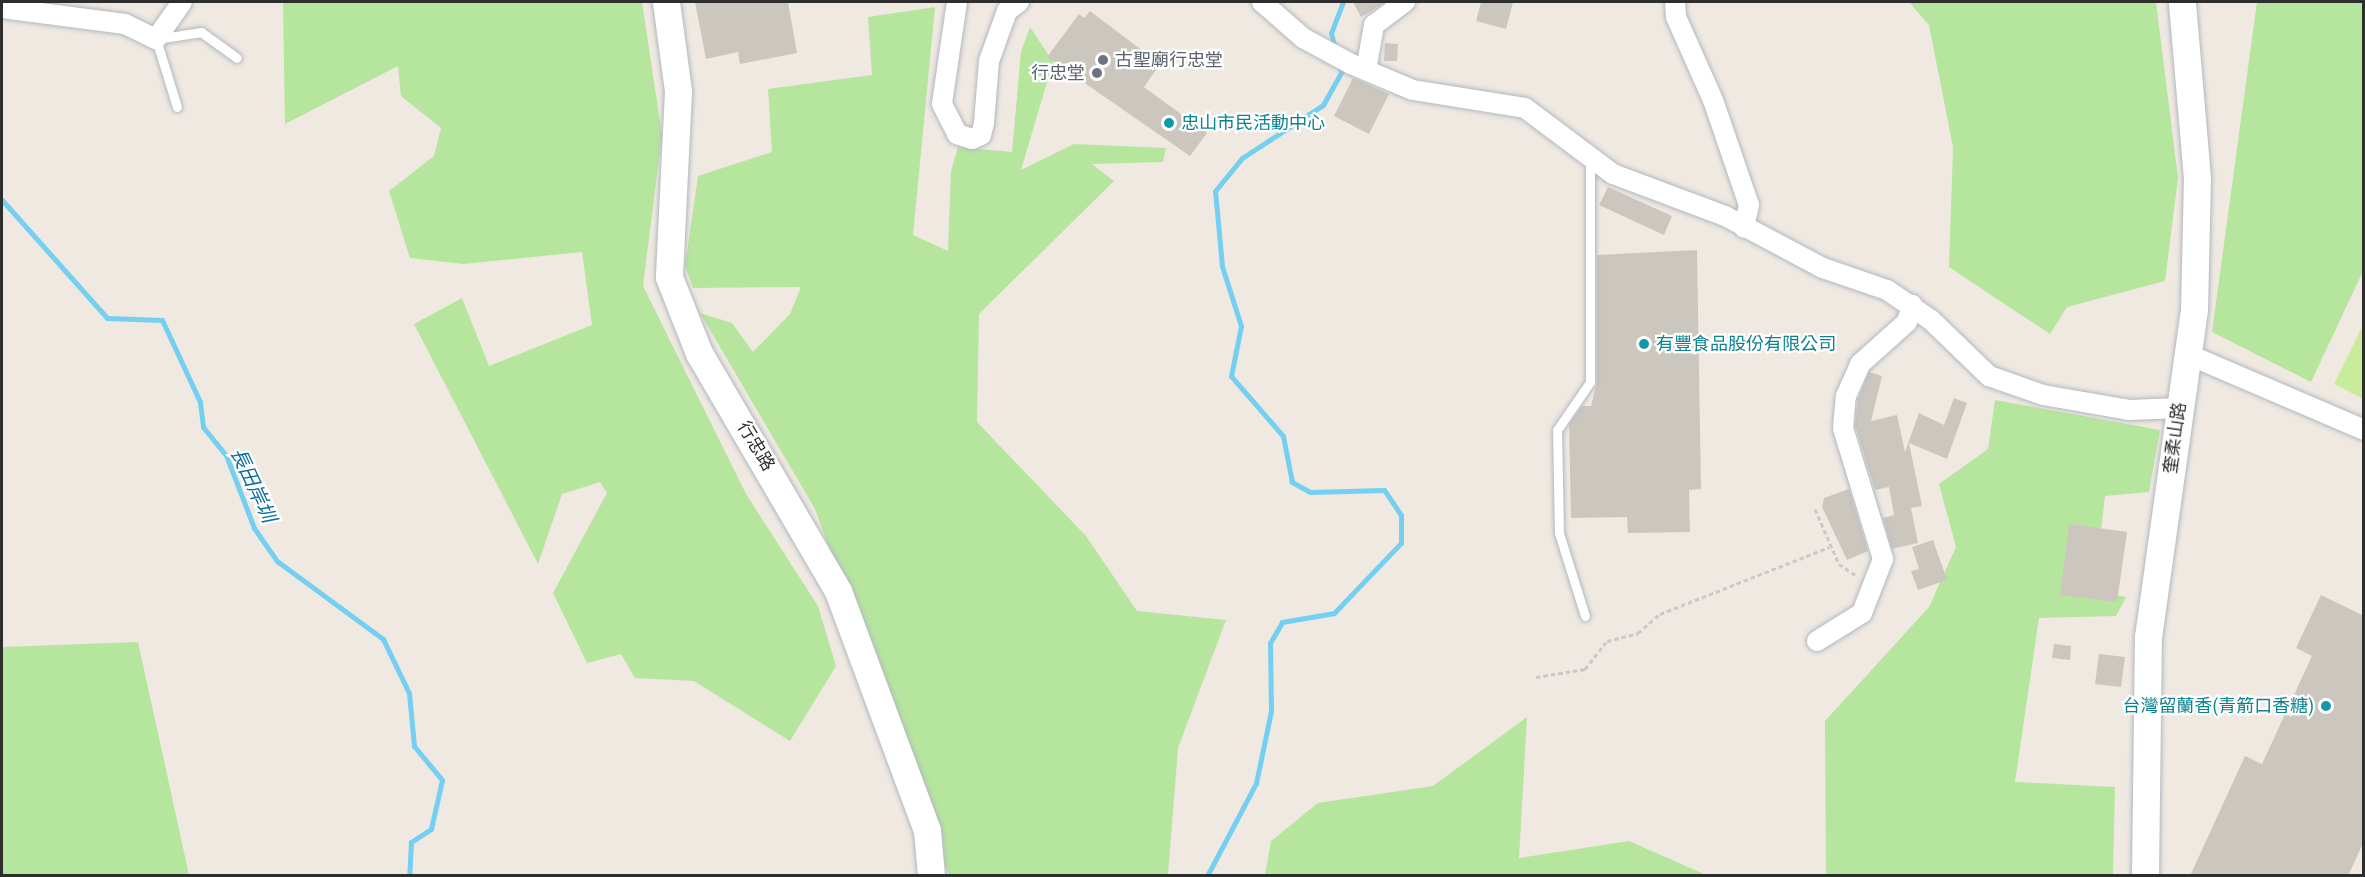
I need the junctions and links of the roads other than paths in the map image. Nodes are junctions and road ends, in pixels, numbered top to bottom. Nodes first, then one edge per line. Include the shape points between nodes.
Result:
1 (182, 2) edge
2 (666, 2) edge
3 (957, 2) edge
4 (1019, 2) edge
5 (1262, 2) edge
6 (1405, 2) edge
7 (1675, 2) edge
8 (2182, 2) edge
9 (2, 8) edge
10 (156, 39) junction
11 (237, 58) dead end
12 (1358, 67) junction
13 (177, 107) dead end
14 (1590, 161) junction
15 (1744, 227) junction
16 (1912, 305) junction
17 (2187, 354) junction
18 (2179, 408) junction
19 (2364, 430) edge
20 (1585, 616) dead end
21 (1817, 641) dead end
22 (931, 876) edge
23 (2145, 876) edge

1 - 10 street
2 - 22 street, 行忠路 via 678,91 669,277 699,353 838,591 927,830
3 - 4 street via 942,104 957,134 972,139 981,135 984,123 989,61 1007,11
5 - 12 street via 1280,21
6 - 12 street via 1374,25
7 - 15 street via 1676,17 1713,100 1749,205
8 - 17 street, 奎柔山路 via 2197,178
9 - 10 street via 125,24
10 - 11 lane via 201,32
10 - 13 lane
12 - 14 street via 1413,90 1525,108
14 - 15 street
14 - 20 lane via 1590,381 1557,430 1559,533
15 - 16 street via 1813,264
16 - 18 street via 1967,360 2014,387 2129,410
16 - 21 street via 1907,322 1860,364 1846,396 1843,428 1883,559 1862,613
17 - 18 street, 奎柔山路
17 - 19 street
18 - 23 street, 奎柔山路 via 2148,637

